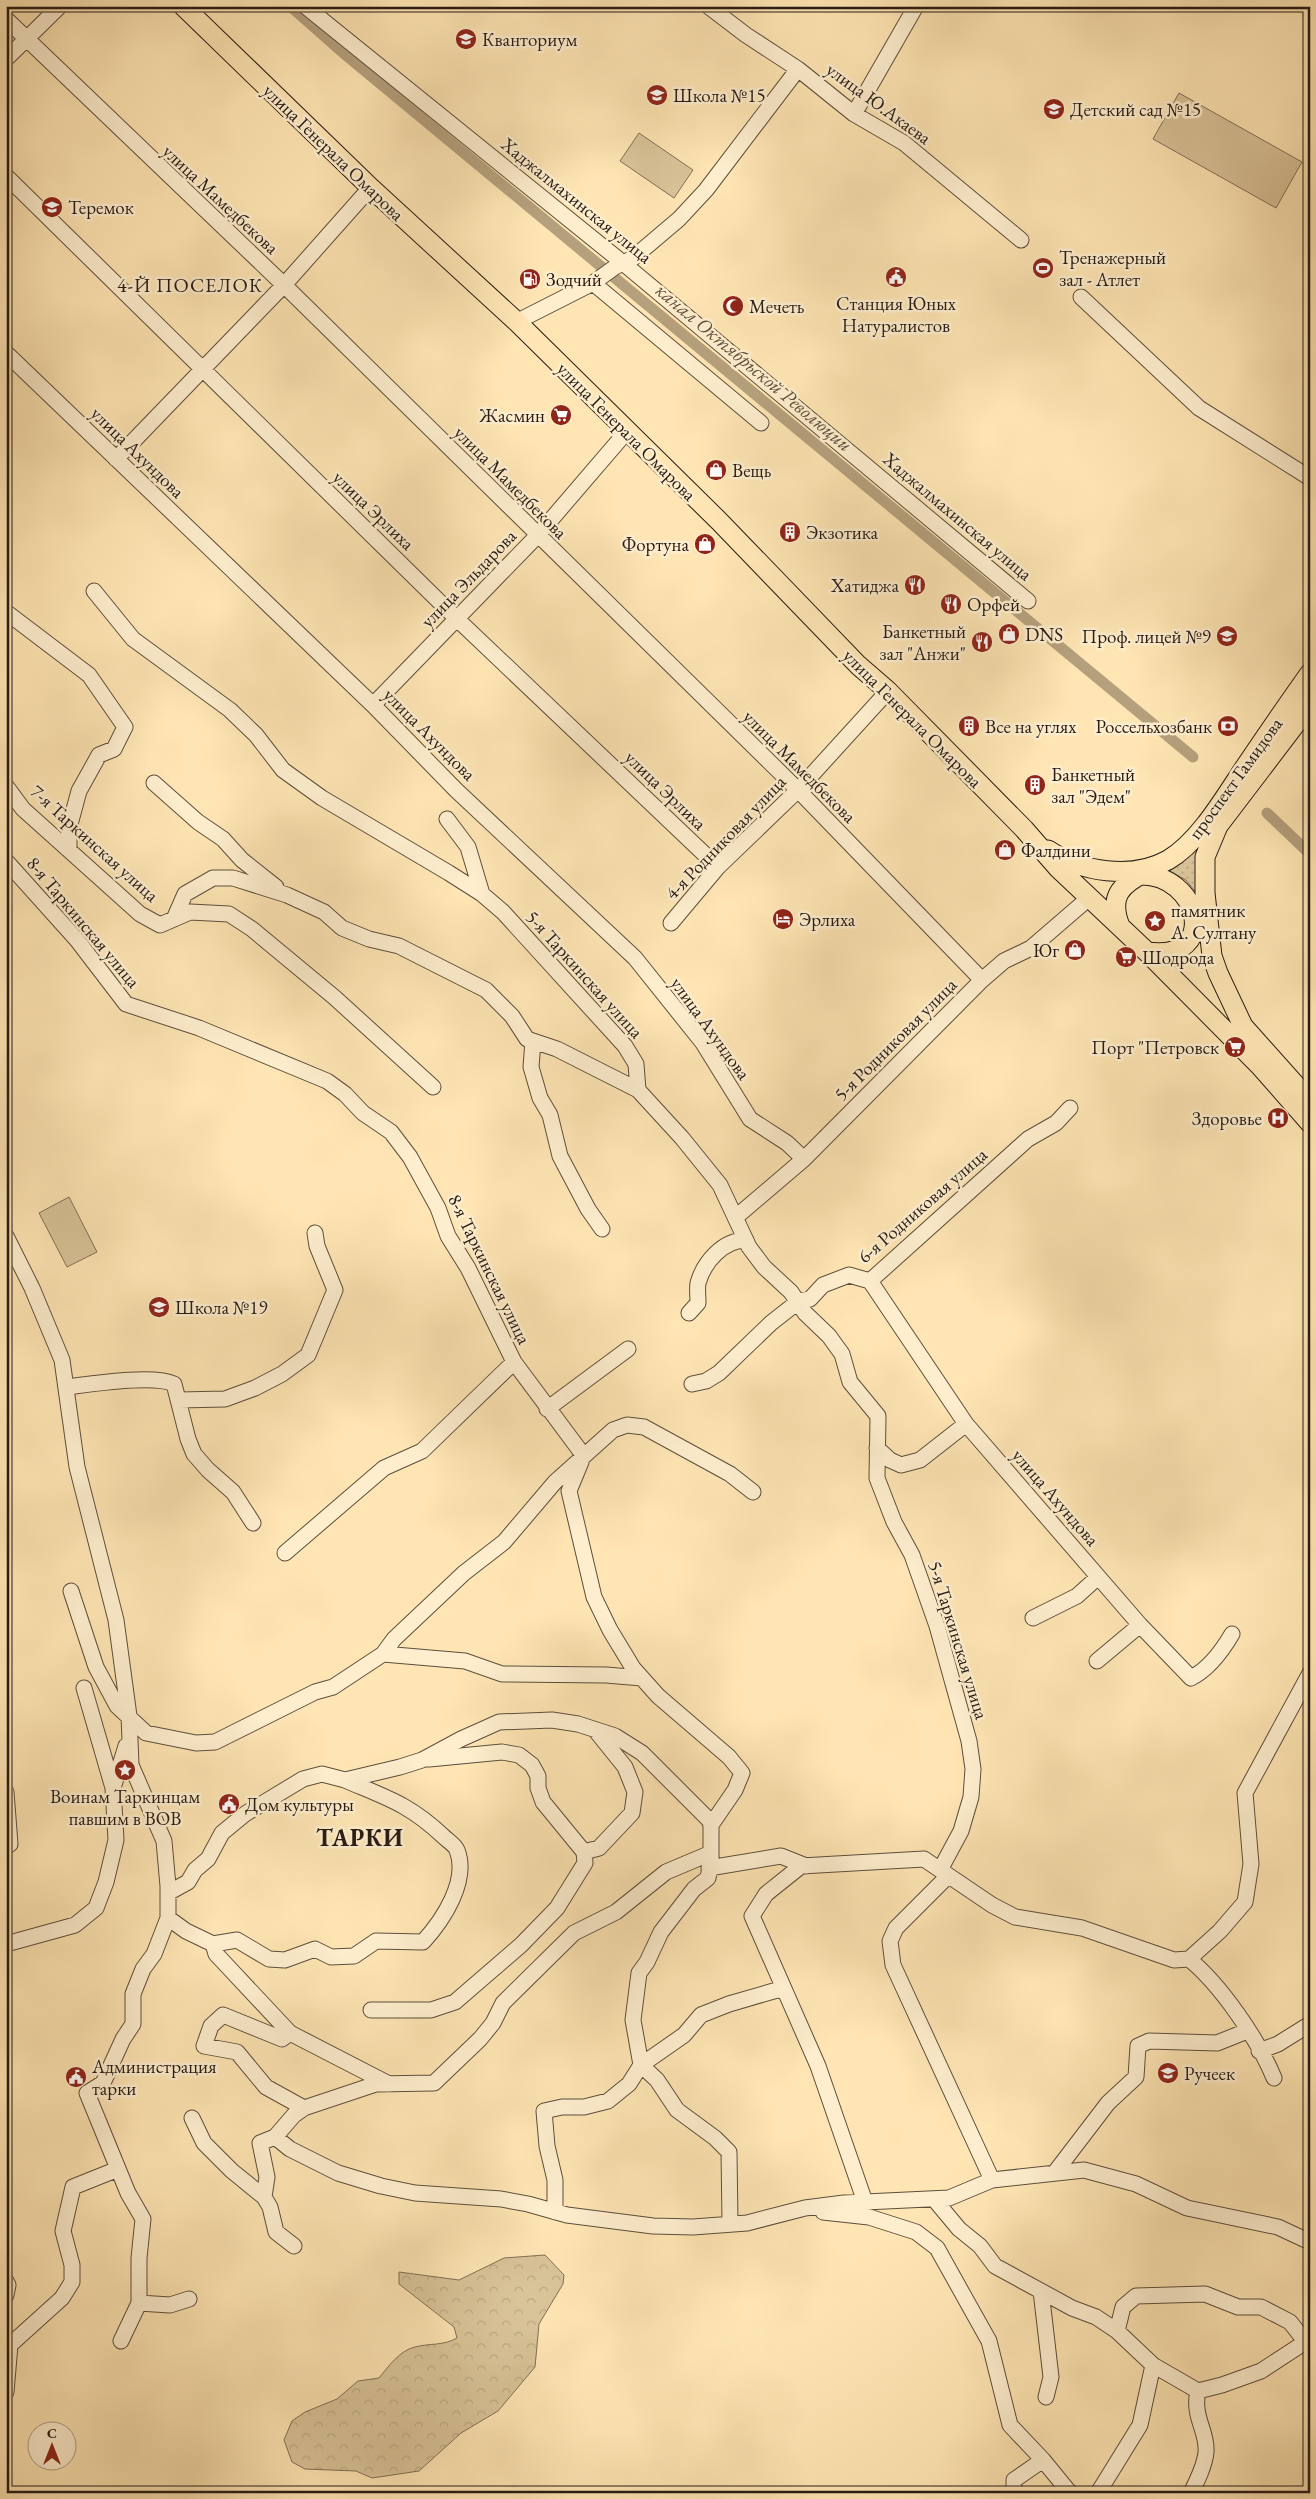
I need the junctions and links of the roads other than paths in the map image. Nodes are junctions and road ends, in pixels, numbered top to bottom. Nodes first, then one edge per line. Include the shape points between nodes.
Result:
1 (60, 6) edge
2 (184, 6) edge
3 (305, 6) edge
4 (708, 6) edge
5 (916, 6) edge
6 (6, 19) edge
7 (26, 39) junction
8 (6, 59) edge
9 (798, 69) junction
10 (854, 114) junction
11 (6, 176) edge
12 (371, 188) junction
13 (1021, 240) dead end
14 (623, 263) junction
15 (593, 284) junction
16 (284, 286) junction
17 (1081, 297) dead end
18 (518, 321) junction
19 (6, 353) edge
20 (203, 370) junction
21 (761, 423) dead end
22 (628, 431) junction
23 (116, 459) junction
24 (1310, 478) edge
25 (537, 536) junction
26 (94, 591) dead end
27 (1028, 601) dead end
28 (6, 612) edge
29 (457, 619) junction
30 (1310, 673) edge
31 (889, 691) junction
32 (1310, 705) edge
33 (373, 706) junction
34 (154, 783) dead end
35 (6, 786) edge
36 (798, 790) junction
37 (447, 819) dead end
38 (69, 850) junction
39 (6, 861) edge
40 (1059, 863) junction
41 (718, 868) junction
42 (1146, 872) junction
43 (482, 894) junction
44 (287, 895) junction
45 (1089, 898) junction
46 (174, 919) junction
47 (1200, 921) junction
48 (671, 923) dead end
49 (1120, 928) junction
50 (1148, 952) junction
51 (982, 980) junction
52 (533, 1041) junction
53 (1264, 1060) junction
54 (1284, 1082) junction
55 (433, 1087) dead end
56 (638, 1090) junction
57 (1310, 1101) edge
58 (1070, 1108) dead end
59 (1310, 1123) edge
60 (804, 1159) junction
61 (736, 1217) junction
62 (602, 1229) dead end
63 (315, 1232) dead end
64 (6, 1236) edge
65 (746, 1240) junction
66 (870, 1281) junction
67 (799, 1301) junction
68 (690, 1313) dead end
69 (628, 1349) dead end
70 (514, 1362) junction
71 (692, 1384) dead end
72 (67, 1387) junction
73 (179, 1400) junction
74 (548, 1409) junction
75 (966, 1424) junction
76 (877, 1448) junction
77 (584, 1456) junction
78 (753, 1492) dead end
79 (253, 1523) dead end
80 (285, 1553) dead end
81 (1098, 1577) junction
82 (71, 1591) dead end
83 (1033, 1618) dead end
84 (1140, 1625) junction
85 (1232, 1634) dead end
86 (383, 1654) junction
87 (1096, 1661) dead end
88 (1310, 1673) edge
89 (642, 1678) junction
90 (84, 1688) dead end
91 (129, 1716) junction
92 (596, 1731) junction
93 (130, 1735) junction
94 (422, 1760) junction
95 (345, 1780) junction
96 (113, 1788) junction
97 (6, 1792) edge
98 (711, 1825) junction
99 (6, 1847) edge
100 (584, 1852) junction
101 (711, 1853) junction
102 (806, 1866) junction
103 (710, 1868) junction
104 (944, 1873) junction
105 (168, 1893) junction
106 (168, 1918) junction
107 (6, 1944) edge
108 (213, 1944) junction
109 (1190, 1959) junction
110 (785, 1990) junction
111 (371, 2010) dead end
112 (1310, 2024) edge
113 (1247, 2031) junction
114 (290, 2033) junction
115 (1259, 2051) junction
116 (641, 2065) junction
117 (1274, 2078) dead end
118 (389, 2084) junction
119 (304, 2108) junction
120 (192, 2118) dead end
121 (275, 2138) junction
122 (118, 2169) junction
123 (1056, 2171) junction
124 (992, 2180) junction
125 (264, 2197) junction
126 (934, 2199) junction
127 (865, 2202) junction
128 (805, 2208) junction
129 (555, 2212) junction
130 (730, 2223) junction
131 (1310, 2242) edge
132 (294, 2246) dead end
133 (6, 2281) edge
134 (1041, 2290) junction
135 (6, 2295) edge
136 (189, 2299) dead end
137 (139, 2302) junction
138 (1118, 2331) junction
139 (121, 2340) dead end
140 (1307, 2340) edge
141 (8, 2344) edge
142 (1153, 2364) junction
143 (1198, 2391) junction
144 (6, 2392) edge
145 (1046, 2397) dead end
146 (1043, 2460) junction
147 (1014, 2493) edge
148 (1070, 2493) edge
149 (1098, 2493) edge
150 (1191, 2493) edge

1 - 7 street
2 - 12 main road, улица Генерала Омарова
3 - 14 street, Хаджалмахинская улица
4 - 9 street, улица Ю.Акаева
5 - 10 street
6 - 7 street, улица Мамедбекова
7 - 8 street
7 - 16 street, улица Мамедбекова
9 - 10 street, улица Ю.Акаева
9 - 14 street via 706,190 672,225
10 - 13 street, улица Ю.Акаева via 904,143
11 - 20 street, улица Эрлиха
12 - 16 street
12 - 18 main road, улица Генерала Омарова
12 - 22 main road, улица Генерала Омарова via 517,322
14 - 15 street
14 - 27 street, Хаджалмахинская улица
15 - 18 street
15 - 21 street
16 - 20 street
16 - 25 street, улица Мамедбекова
17 - 24 street via 1199,408
18 - 22 main road, улица Генерала Омарова
19 - 23 street, улица Ахундова
20 - 23 street
20 - 29 street, улица Эрлиха
22 - 25 street, улица Эльдарова
22 - 31 main road, улица Генерала Омарова via 858,665
23 - 33 street, улица Ахундова
25 - 29 street, улица Эльдарова
25 - 36 street, улица Мамедбекова
26 - 43 street, 5-я Таркинская улица via 133,639 230,710 256,735 283,770 322,798
28 - 38 street via 89,675 125,727 114,748 99,755 79,791 70,828
29 - 33 street, улица Эльдарова
29 - 41 street, улица Эрлиха
30 - 42 main road, проспект Гамидова via 1212,816 1178,853
31 - 36 street, 4-я Родниковая улица
31 - 40 main road, улица Генерала Омарова
32 - 47 main road, проспект Гамидова via 1213,834 1205,857
33 - 60 street, улица Ахундова via 456,790 635,958 703,1043 750,1119 787,1143
34 - 44 street, 7-я Таркинская улица
35 - 38 street, 7-я Таркинская улица via 23,809
36 - 41 street, 4-я Родниковая улица
36 - 51 street, улица Мамедбекова
37 - 43 street via 468,847
38 - 46 street, 7-я Таркинская улица via 140,914 160,925
39 - 70 street, 8-я Таркинская улица via 76,940 126,1004 199,1028 326,1081 345,1094 363,1113 392,1132 438,1208 448,1236 468,1268
40 - 42 main road via 1115,872
40 - 45 main road, улица Генерала Омарова
41 - 48 street, 4-я Родниковая улица
42 - 47 main road via 1176,887
42 - 49 main road, проспект Гамидова via 1126,884 1114,905
43 - 56 street, 5-я Таркинская улица via 533,943 625,1046 636,1064
44 - 46 street, 7-я Таркинская улица via 233,878 214,878 185,894
44 - 52 street, 7-я Таркинская улица via 324,912 342,928 398,946 486,990 512,1016 527,1039
45 - 49 main road, улица Генерала Омарова
45 - 51 street, 5-я Родниковая улица via 1031,948 1004,961
46 - 55 street via 190,912 229,914 334,997
47 - 50 main road via 1188,943 1172,952
47 - 53 main road via 1218,973 1243,1026
49 - 50 main road
50 - 53 main road via 1209,1016
51 - 60 street, 5-я Родниковая улица
52 - 56 street, 7-я Таркинская улица via 557,1049
52 - 62 street via 531,1067 540,1098 550,1115 560,1156
53 - 54 main road
54 - 57 main road
54 - 59 main road
56 - 61 street, 5-я Таркинская улица via 720,1185
58 - 66 street, 6-я Родниковая улица via 1056,1123 1028,1139
60 - 61 street, 5-я Родниковая улица
61 - 65 street, 5-я Таркинская улица
63 - 73 street via 317,1246 335,1290 308,1355 282,1374 233,1396 202,1401
64 - 72 street via 62,1360
65 - 67 street, 5-я Таркинская улица via 764,1267
65 - 68 street via 725,1244 708,1264 698,1284 698,1304
66 - 67 street, 6-я Родниковая улица via 849,1275 823,1285 810,1299
66 - 75 street, улица Ахундова
67 - 71 street, 6-я Родниковая улица via 748,1343 719,1373 706,1382
67 - 76 street, 5-я Таркинская улица via 805,1313 842,1354 850,1382 878,1416
69 - 74 street
70 - 74 street, 8-я Таркинская улица
70 - 80 street via 422,1451 384,1468
72 - 73 street via 167,1381 174,1384
72 - 91 street via 77,1467 116,1620
73 - 79 street via 194,1454 233,1492
74 - 77 street, 8-я Таркинская улица
75 - 76 street via 920,1460 901,1465
75 - 81 street, улица Ахундова
76 - 104 street, 5-я Таркинская улица via 877,1478 894,1522 912,1555 937,1626 972,1760 968,1806
77 - 78 street via 613,1430 627,1425 644,1427 730,1474
77 - 86 street via 555,1482 504,1542 464,1573 394,1639
77 - 89 street via 568,1491 594,1597 619,1645
81 - 83 street via 1077,1596
81 - 84 street, улица Ахундова
82 - 91 street via 96,1667 117,1706
84 - 85 street, улица Ахундова via 1191,1678 1222,1652
84 - 87 street
86 - 89 street via 465,1661 502,1674
86 - 91 street via 333,1687 315,1692 215,1742 196,1743 146,1733
88 - 109 street via 1245,1793 1251,1864 1245,1902
89 - 98 street via 658,1696 729,1756 742,1773 735,1790
90 - 96 street
91 - 93 street
92 - 94 street via 552,1720 499,1722
92 - 98 street via 616,1736 642,1754
92 - 100 street via 625,1767 635,1792 632,1813 599,1848
93 - 96 street
93 - 105 street via 130,1765 164,1841
94 - 95 street
94 - 100 street via 502,1752 519,1755 532,1765 538,1776 543,1802
95 - 105 street via 322,1774 303,1779 245,1814 222,1833 208,1859 195,1870 188,1882
95 - 108 street via 408,1807 456,1848 460,1869 449,1909 439,1925 423,1942 376,1941 354,1956 331,1957 315,1949 285,1960 269,1959 237,1940
96 - 107 street via 116,1840 96,1908 75,1926
97 - 99 street via 10,1844
98 - 101 street
100 - 111 street via 585,1864 557,1908 521,1945 455,2002 432,2010
101 - 103 street
101 - 118 street via 666,1872 616,1912 574,1933 503,2004 480,2040 434,2083
102 - 103 street via 781,1856
102 - 104 street via 924,1859
102 - 110 street via 801,1866 766,1894 752,1916
103 - 116 street via 708,1878 694,1889 661,1932 639,1973 633,2020
104 - 109 street via 1015,1917 1082,1928 1174,1960
104 - 124 street, 5-я Таркинская улица via 896,1928 890,1941 893,1965
105 - 106 street
106 - 108 street
106 - 122 street via 133,1994 133,2024 103,2083 87,2093
108 - 114 street via 216,1954
109 - 113 street via 1205,1972
110 - 116 street via 729,2004 701,2016 684,2035
110 - 127 street via 818,2066
112 - 115 street via 1278,2044
113 - 115 street
113 - 123 street via 1217,2043 1150,2040 1138,2046 1136,2078 1108,2104
114 - 118 street
114 - 119 street via 282,2039 223,2014 212,2026 204,2046 236,2052 266,2087
115 - 117 street
116 - 129 street via 629,2084 608,2101 544,2111 547,2146 555,2180
116 - 130 street via 657,2080 677,2110 729,2152
118 - 119 street via 376,2084
119 - 121 street
120 - 125 street via 204,2143
121 - 125 street via 260,2143 267,2177
121 - 129 street via 338,2173 382,2186 415,2193 501,2199
122 - 137 street via 143,2219
122 - 141 street via 73,2187 63,2231 72,2265 72,2282 62,2298
123 - 124 street
123 - 131 street via 1084,2170 1104,2174 1136,2184 1187,2208 1278,2226
124 - 126 street via 949,2198
125 - 132 street via 276,2232
126 - 127 street
126 - 134 street via 995,2266
127 - 128 street
128 - 130 street via 747,2223
128 - 146 street via 869,2217 916,2232 937,2248 989,2341 1010,2425
129 - 130 street via 653,2226 693,2227
133 - 135 street
134 - 138 street
134 - 145 street via 1052,2377
136 - 137 street via 170,2304
137 - 139 street
138 - 140 street via 1123,2307 1136,2296 1205,2294 1238,2307 1262,2307 1290,2322
138 - 142 street
140 - 143 street via 1261,2371
141 - 144 street
142 - 143 street
142 - 149 street via 1140,2425
143 - 150 street via 1197,2418 1206,2451
146 - 147 street via 1014,2480
146 - 148 street

